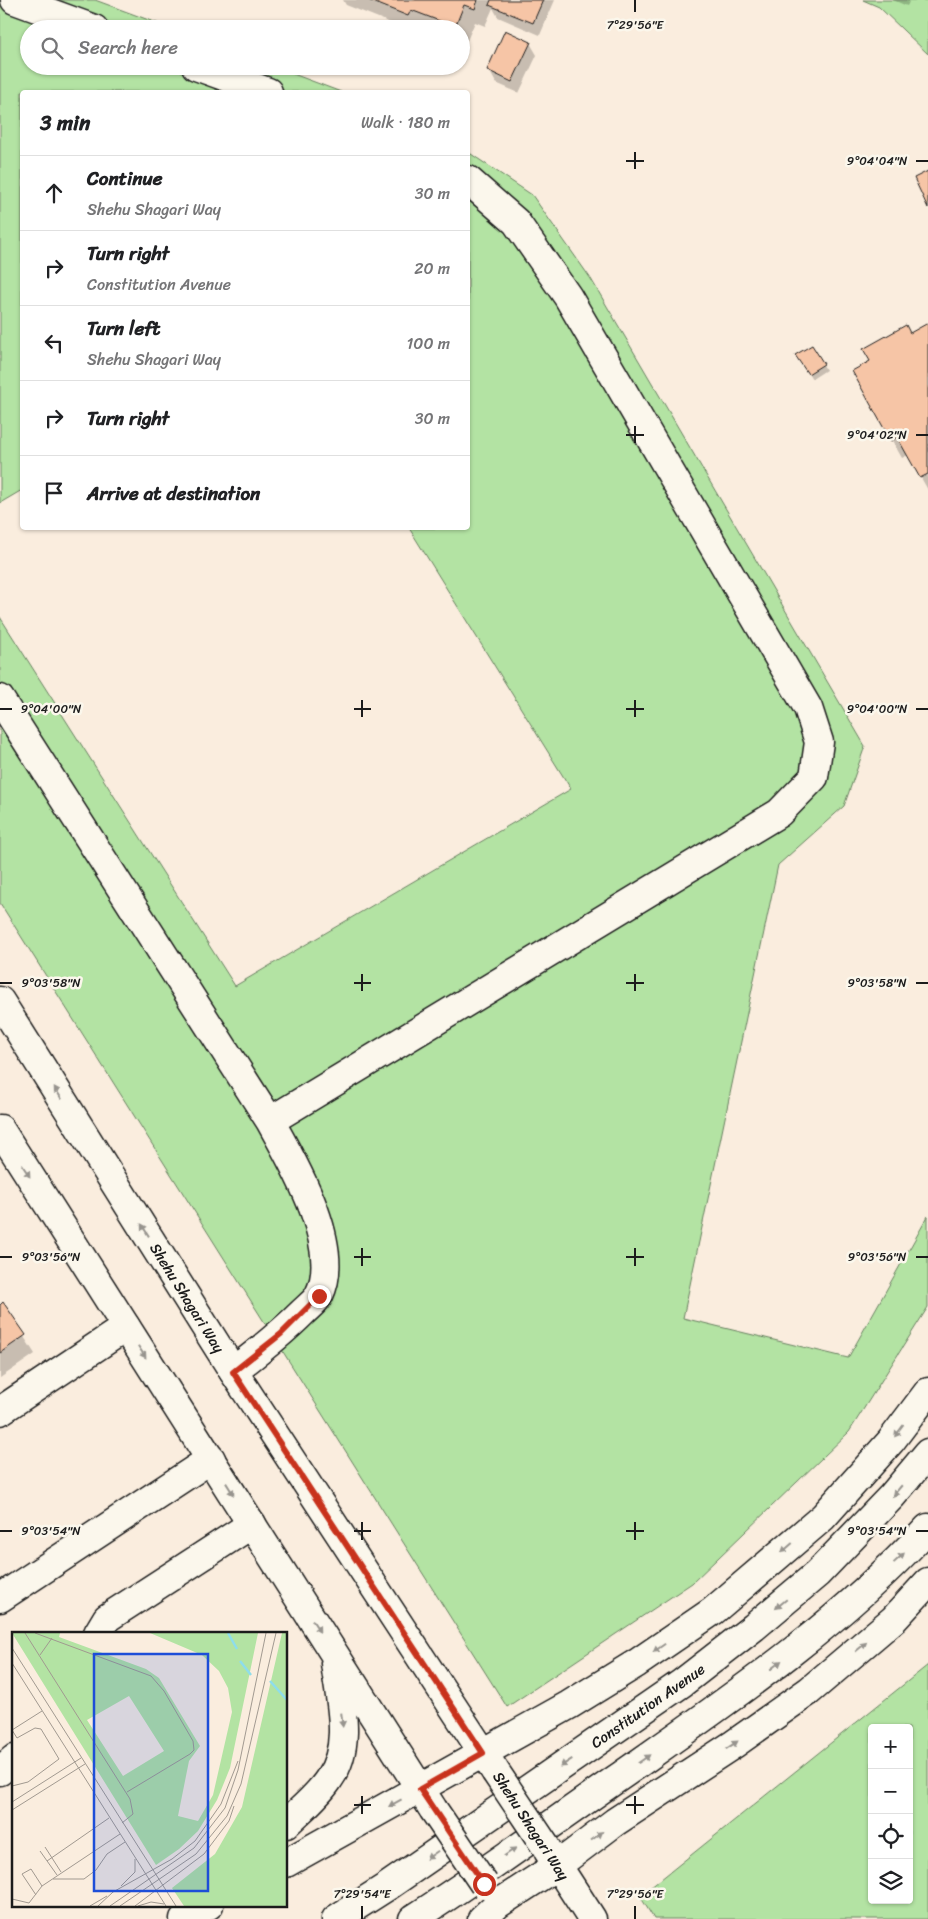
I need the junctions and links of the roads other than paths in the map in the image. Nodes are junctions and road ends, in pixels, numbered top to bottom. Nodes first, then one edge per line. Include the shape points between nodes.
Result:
1 (15, 0) edge
2 (69, 20) edge
3 (221, 75) edge
4 (262, 90) edge
5 (470, 182) edge
6 (0, 699) edge
7 (0, 1001) edge
8 (270, 1121) junction
9 (0, 1130) edge
10 (126, 1327) junction
11 (233, 1372) junction
12 (928, 1392) edge
13 (0, 1410) edge
14 (928, 1453) edge
15 (211, 1459) junction
16 (252, 1524) junction
17 (928, 1528) edge
18 (928, 1582) edge
19 (0, 1598) edge
20 (99, 1632) edge
21 (334, 1654) junction
22 (12, 1761) edge
23 (489, 1762) junction
24 (0, 1771) edge
25 (427, 1799) junction
26 (288, 1822) edge
27 (552, 1856) junction
28 (288, 1862) edge
29 (192, 1906) edge
30 (207, 1906) edge
31 (493, 1907) edge
32 (177, 1919) edge
33 (184, 1919) edge
34 (336, 1919) edge
35 (413, 1919) edge
36 (592, 1919) edge

1 - 2 main road
3 - 4 main road
5 - 8 main road via 516,222 568,297 808,708 819,742 814,777 779,813
6 - 8 main road
11 -> 7 main road, Shehu Shagari Way
8 - 11 main road via 298,1172 319,1224 326,1265 319,1296 281,1334
9 -> 10 main road
10 - 13 main road
10 -> 15 main road
11 - 23 main road, Shehu Shagari Way
12 -> 23 main road via 891,1441 823,1516 713,1611 569,1705
14 -> 34 main road, Constitution Avenue via 892,1496 817,1574 754,1627 682,1683
15 -> 16 main road
15 - 19 main road
16 - 20 main road via 107,1618
16 -> 21 main road
35 -> 17 main road via 750,1685 834,1619
27 -> 18 main road via 615,1822 809,1691 894,1619
21 - 25 main road
21 -> 26 main road via 343,1751 328,1781
22 - 24 main road
23 - 25 main road
23 - 27 main road, Shehu Shagari Way, bridge
25 -> 28 main road
25 - 31 main road, bridge
27 - 31 main road
27 - 36 main road, Shehu Shagari Way
29 - 32 main road
30 - 33 main road

